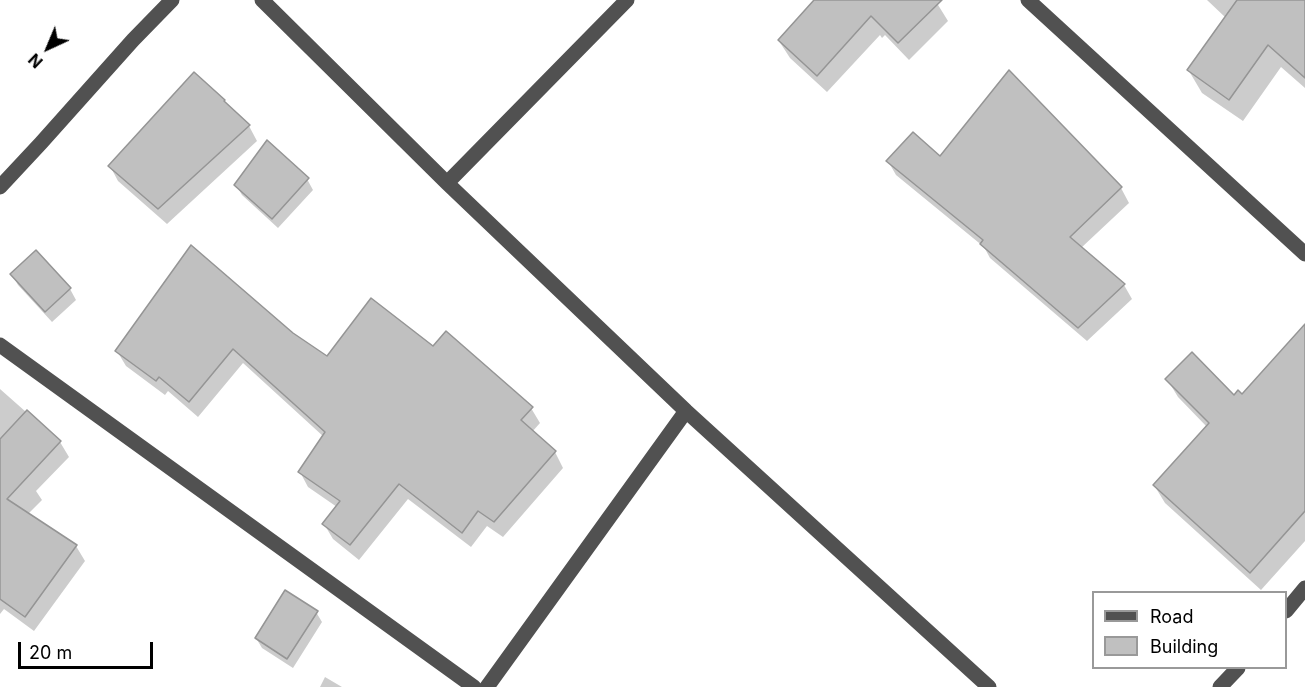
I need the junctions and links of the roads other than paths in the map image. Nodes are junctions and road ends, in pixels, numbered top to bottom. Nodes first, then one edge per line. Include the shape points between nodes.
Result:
1 (172, 0) edge
2 (262, 0) edge
3 (627, 0) edge
4 (1028, 0) edge
5 (447, 183) junction
6 (0, 187) edge
7 (1305, 254) edge
8 (0, 345) edge
9 (686, 411) junction
10 (1305, 588) edge
11 (1287, 610) edge
12 (1237, 669) edge
13 (474, 687) edge
14 (488, 687) edge
15 (989, 687) edge
16 (1220, 687) edge

1 - 6 street
2 - 5 street
3 - 5 street
4 - 7 street
5 - 9 street
8 - 13 street
9 - 14 street
9 - 15 street
10 - 11 street
12 - 16 street

